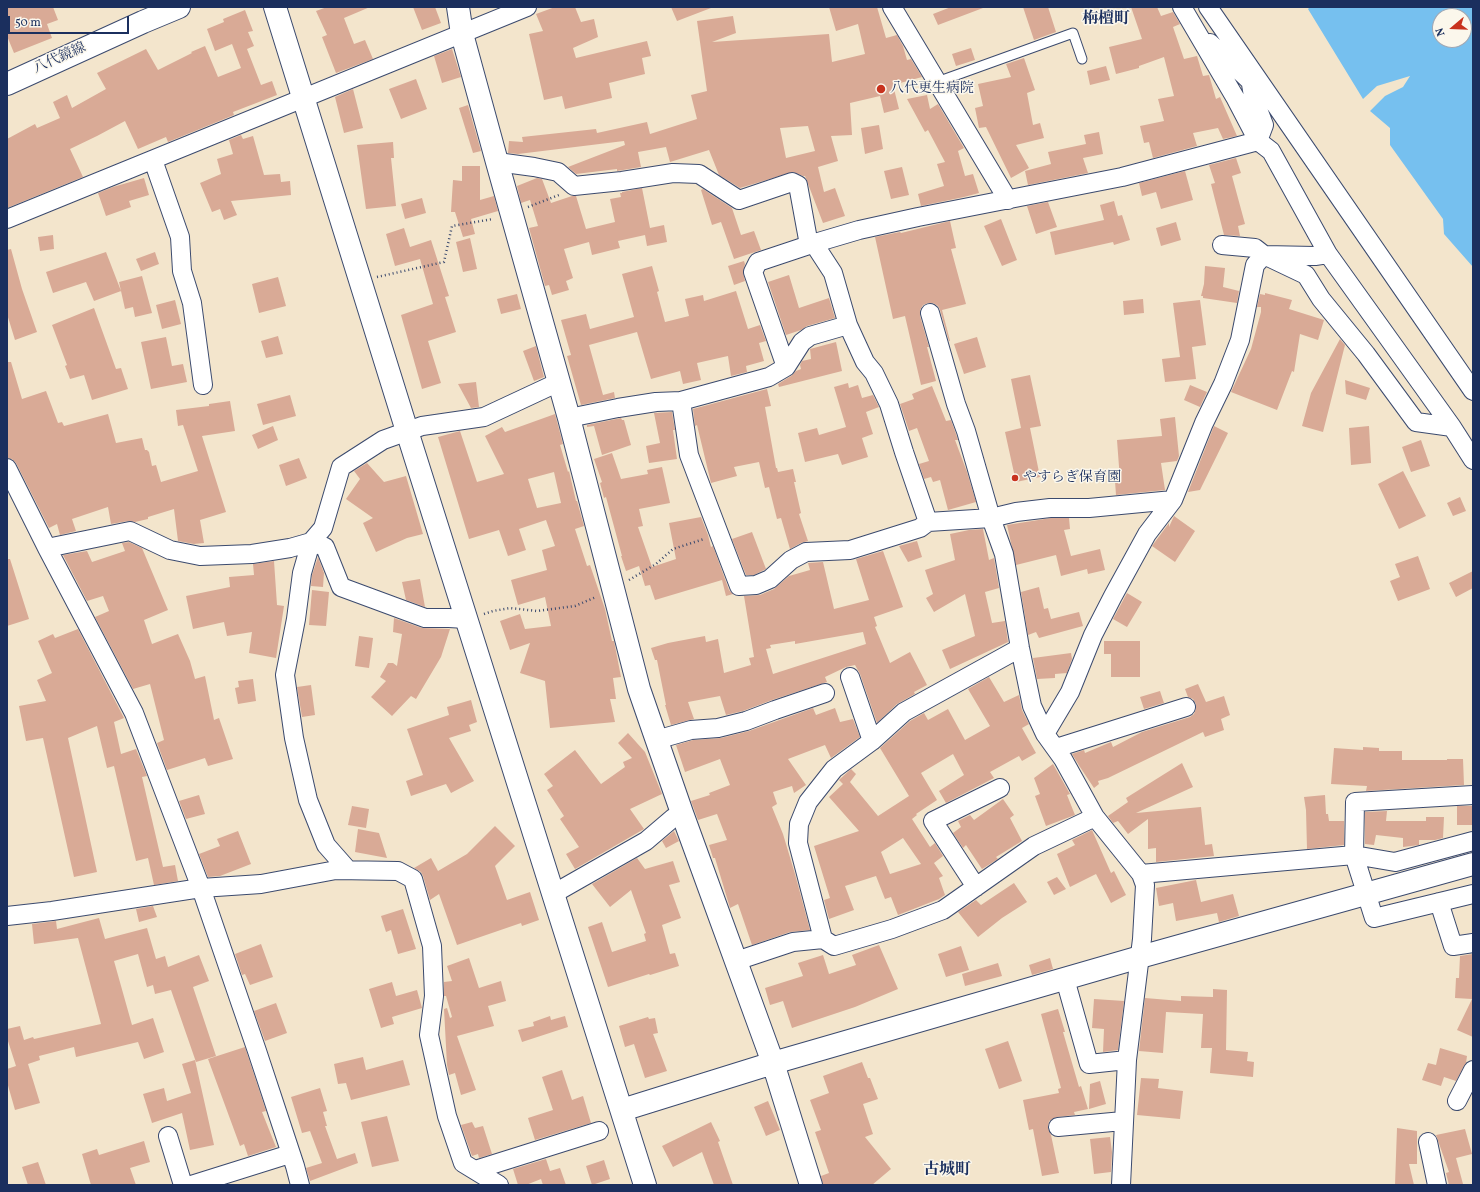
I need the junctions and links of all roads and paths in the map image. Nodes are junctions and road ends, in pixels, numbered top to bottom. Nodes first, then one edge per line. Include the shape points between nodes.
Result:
1 (179, 7) edge
2 (275, 7) edge
3 (458, 7) edge
4 (527, 7) edge
5 (892, 7) edge
6 (1182, 7) edge
7 (1208, 7) edge
8 (1194, 28) junction
9 (462, 34) junction
10 (1082, 58) dead end
11 (1250, 74) junction
12 (8, 78) edge
13 (937, 82) junction
14 (303, 98) junction
15 (1258, 141) junction
16 (153, 160) junction
17 (497, 162) junction
18 (574, 186) junction
19 (1008, 200) junction
20 (511, 213) junction
21 (7, 220) edge
22 (812, 244) junction
23 (1222, 245) dead end
24 (1264, 255) junction
25 (1322, 255) junction
26 (360, 281) junction
27 (1321, 299) junction
28 (930, 313) dead end
29 (848, 325) junction
30 (786, 367) junction
31 (559, 382) junction
32 (203, 385) dead end
33 (1473, 391) edge
34 (682, 401) junction
35 (569, 418) junction
36 (1452, 427) junction
37 (407, 431) junction
38 (1473, 460) edge
39 (7, 468) edge
40 (1173, 500) junction
41 (991, 518) junction
42 (928, 522) junction
43 (721, 538) junction
44 (311, 542) junction
45 (47, 548) junction
46 (614, 590) junction
47 (466, 620) junction
48 (1020, 648) junction
49 (850, 677) dead end
50 (825, 693) dead end
51 (1186, 707) dead end
52 (1045, 734) junction
53 (656, 740) junction
54 (872, 741) junction
55 (1056, 748) junction
56 (1000, 788) dead end
57 (1473, 795) edge
58 (682, 813) junction
59 (1095, 818) junction
60 (1473, 840) edge
61 (1354, 855) junction
62 (1473, 864) edge
63 (348, 870) junction
64 (1141, 874) junction
65 (976, 887) junction
66 (201, 888) junction
67 (1366, 893) junction
68 (553, 894) junction
69 (1473, 894) edge
70 (1439, 902) junction
71 (7, 916) edge
72 (823, 939) junction
73 (1473, 943) edge
74 (1140, 957) junction
75 (736, 961) junction
76 (1065, 979) junction
77 (1127, 1060) junction
78 (773, 1063) junction
79 (1473, 1070) edge
80 (1457, 1102) dead end
81 (622, 1110) junction
82 (1123, 1121) junction
83 (1058, 1127) dead end
84 (599, 1131) dead end
85 (168, 1136) dead end
86 (1428, 1142) dead end
87 (290, 1154) junction
88 (474, 1170) junction
89 (183, 1185) edge
90 (191, 1185) edge
91 (300, 1185) edge
92 (499, 1185) edge
93 (645, 1185) edge
94 (811, 1185) edge
95 (1121, 1185) edge
96 (1437, 1185) edge

1 - 12 street, 八代鏡線
2 - 14 street
3 - 9 street
4 - 9 street
5 - 13 street
6 - 8 street
7 - 11 street
8 - 11 street
8 - 15 street
9 - 14 street
9 - 17 street
10 - 13 lane via 1074,33
11 - 15 street via 1253,96 1264,125
11 - 33 street
13 - 19 street
14 - 16 street
14 - 26 street
15 - 19 street via 1122,177
15 - 25 street via 1271,151
16 - 21 street
16 - 32 street via 180,237 182,271 192,303
17 - 18 street via 558,172
17 - 20 street
18 - 20 path via 568,192
18 - 22 street via 673,173 699,174 739,200 792,182 798,185
19 - 22 street via 918,216
20 - 26 path via 495,219 452,226 444,262
20 - 31 street
22 - 29 street via 833,273
22 - 30 street via 758,262 753,272
23 - 24 street via 1255,248
24 - 25 street
24 - 27 street via 1306,275
24 - 40 street via 1255,265 1240,340
25 - 27 street
25 - 36 street
26 - 37 street
27 - 36 street via 1416,422
28 - 41 street
29 - 30 street via 810,336 802,342
29 - 42 street via 889,404
30 - 34 street via 769,378
31 - 35 street
31 - 37 street via 484,417 422,426
34 - 35 street via 656,402
34 - 43 street via 689,455
35 - 46 street
36 - 38 street
37 - 44 street via 383,440 341,467 323,528
37 - 47 street
39 - 45 street
40 - 41 street via 1089,508 1050,508
40 - 52 street via 1147,534 1113,596 1093,635 1070,692
41 - 42 street
41 - 48 street via 1004,554
42 - 43 street via 920,528 850,550 806,552 791,560 770,579 756,585 739,586
43 - 46 path via 707,538 673,549 656,564
44 - 45 street via 252,554 200,556 170,550 130,531
44 - 47 street via 326,547 341,587 425,618
44 - 63 street via 302,573 285,675 294,738 308,800 326,845
45 - 66 street via 134,713
46 - 47 path via 575,606 537,611 510,608
46 - 53 street via 639,690
47 - 68 street
48 - 52 street via 1032,706
48 - 54 street via 904,712
49 - 54 street
50 - 53 street via 746,721 718,728 691,730
51 - 55 street
52 - 55 street
53 - 58 street
54 - 72 street via 834,769 808,802 799,824 798,843
55 - 59 street
56 - 65 street via 933,821
57 - 61 street via 1355,802
58 - 68 street via 646,841
58 - 75 street
59 - 64 street
59 - 65 street via 1034,846
60 - 61 street via 1395,862
61 - 64 street
61 - 67 street
62 - 67 street
63 - 66 street via 261,884
63 - 88 street via 398,871 413,879 432,946 434,996 429,1035 448,1116 463,1163
64 - 74 street via 1146,885
65 - 72 street via 943,910 892,929 834,946
66 - 71 street
66 - 87 street
67 - 70 street via 1374,918
67 - 74 street
68 - 81 street
69 - 70 street
70 - 73 street via 1453,946
72 - 75 street via 793,942
74 - 76 street
74 - 77 street
75 - 78 street
76 - 77 street via 1089,1064
76 - 78 street
77 - 82 street
78 - 81 street
78 - 94 street
79 - 80 street
81 - 93 street
82 - 83 street
82 - 95 street
84 - 88 street
85 - 89 street
86 - 96 street
87 - 90 street
87 - 91 street
88 - 92 street

